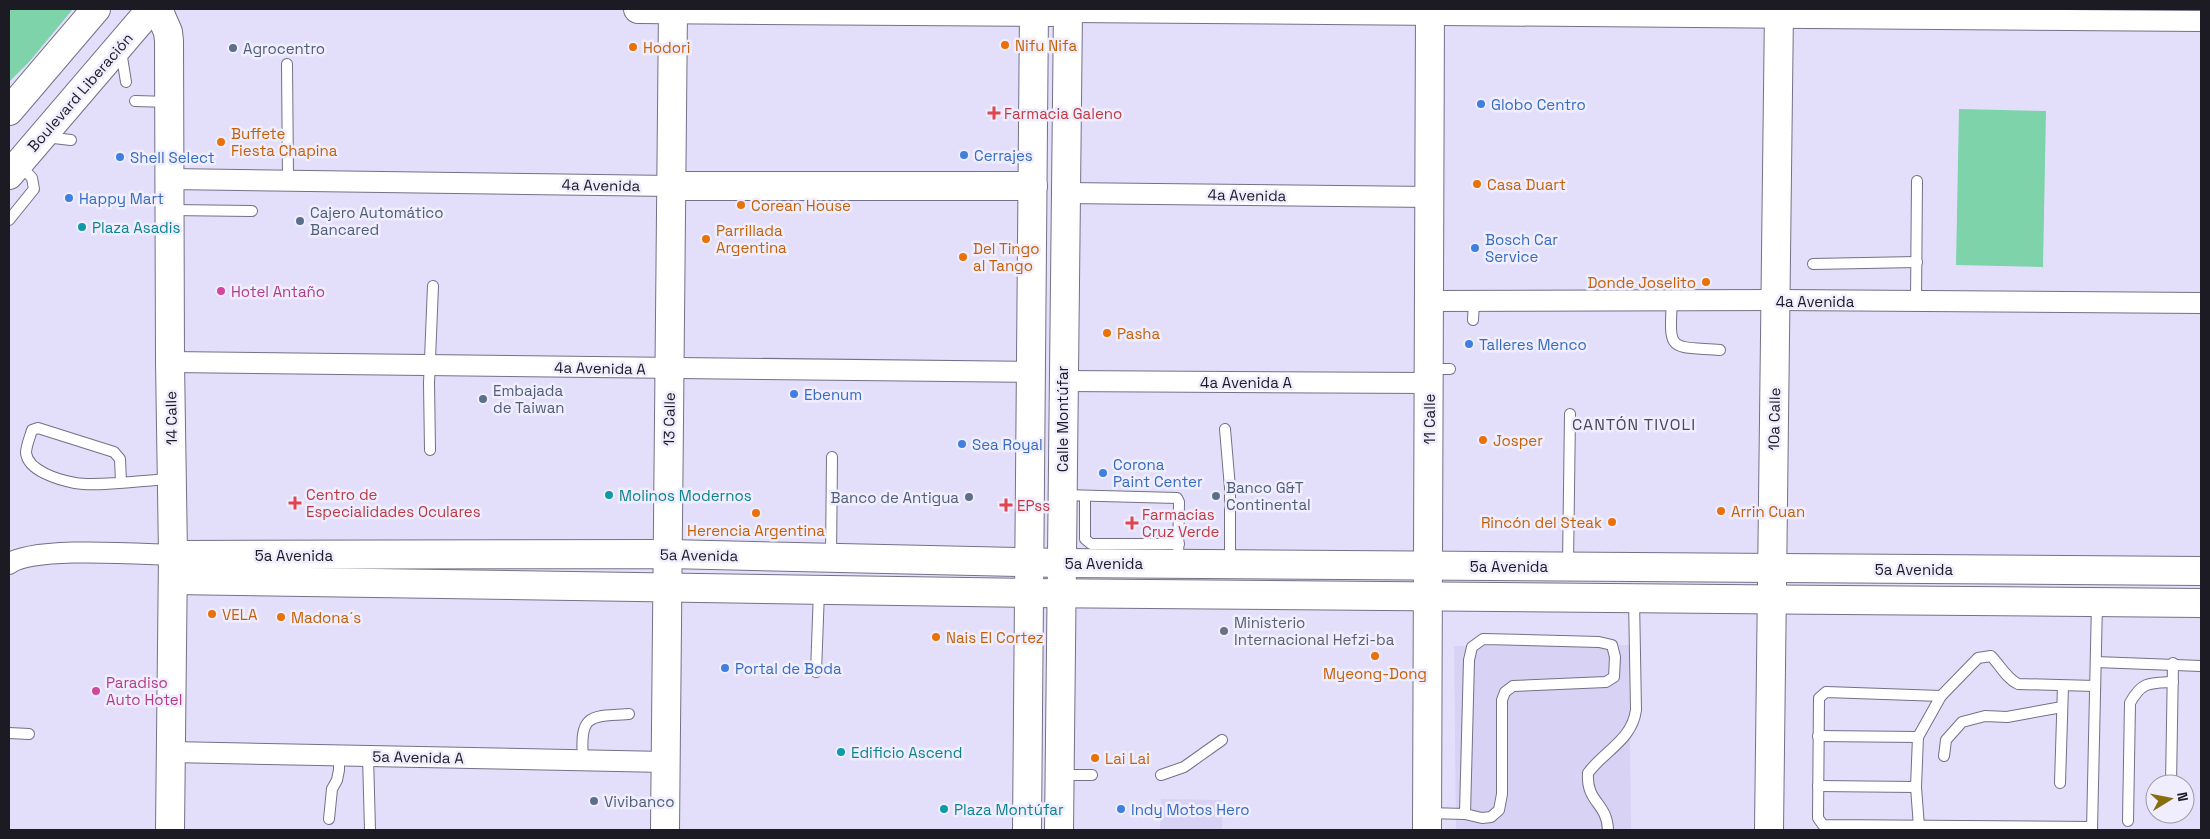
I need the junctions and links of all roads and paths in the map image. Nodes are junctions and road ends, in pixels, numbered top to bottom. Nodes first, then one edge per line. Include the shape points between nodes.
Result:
1 (96, 9) edge
2 (151, 9) edge
3 (158, 9) edge
4 (638, 9) edge
5 (673, 9) edge
6 (931, 10) edge
7 (1034, 10) edge
8 (1068, 10) edge
9 (1430, 12) edge
10 (1532, 12) edge
11 (1605, 12) edge
12 (1778, 13) edge
13 (1905, 14) edge
14 (2201, 21) edge
15 (121, 44) junction
16 (286, 64) dead end
17 (126, 82) dead end
18 (135, 101) dead end
19 (169, 102) junction
20 (11, 107) edge
21 (41, 137) junction
22 (71, 140) dead end
23 (13, 169) edge
24 (169, 179) junction
25 (288, 180) junction
26 (1917, 181) dead end
27 (671, 186) junction
28 (1033, 186) junction
29 (1064, 193) junction
30 (1430, 197) junction
31 (169, 210) junction
32 (252, 211) dead end
33 (9, 220) edge
34 (1916, 262) junction
35 (1813, 264) dead end
36 (433, 286) dead end
37 (1672, 300) junction
38 (1775, 300) junction
39 (1429, 301) junction
40 (1916, 302) junction
41 (2201, 303) edge
42 (1720, 350) dead end
43 (170, 362) junction
44 (430, 366) junction
45 (669, 369) junction
46 (1031, 372) junction
47 (1436, 374) junction
48 (1062, 381) junction
49 (1570, 414) dead end
50 (1225, 429) dead end
51 (430, 450) dead end
52 (832, 457) dead end
53 (172, 479) junction
54 (121, 482) junction
55 (1074, 495) junction
56 (668, 554) junction
57 (1179, 554) junction
58 (831, 558) junction
59 (1029, 563) junction
60 (1061, 563) junction
61 (9, 564) edge
62 (1230, 564) junction
63 (1428, 566) junction
64 (1568, 566) junction
65 (173, 568) junction
66 (1772, 568) junction
67 (2138, 570) junction
68 (2201, 571) edge
69 (667, 588) junction
70 (819, 590) junction
71 (1029, 593) junction
72 (1060, 593) junction
73 (1428, 596) junction
74 (1634, 598) junction
75 (1772, 600) junction
76 (2098, 602) junction
77 (2138, 603) junction
78 (2201, 604) edge
79 (2096, 662) junction
80 (2173, 663) junction
81 (2201, 666) edge
82 (816, 672) dead end
83 (2173, 682) junction
84 (2063, 686) junction
85 (2095, 686) junction
86 (1941, 696) junction
87 (2062, 707) junction
88 (629, 714) dead end
89 (9, 733) edge
90 (28, 734) dead end
91 (1818, 736) junction
92 (1918, 737) junction
93 (1222, 740) dead end
94 (171, 752) junction
95 (339, 755) junction
96 (368, 756) junction
97 (1944, 756) dead end
98 (583, 761) junction
99 (665, 762) junction
100 (1059, 774) junction
101 (2171, 774) edge
102 (1092, 775) dead end
103 (1162, 775) dead end
104 (2060, 783) dead end
105 (1818, 786) junction
106 (1916, 787) junction
107 (1465, 814) junction
108 (329, 819) dead end
109 (1427, 821) edge
110 (2128, 821) dead end
111 (1919, 827) junction
112 (2092, 829) edge
113 (170, 830) edge
114 (370, 830) edge
115 (665, 830) edge
116 (1027, 830) edge
117 (1059, 830) edge
118 (1608, 830) edge
119 (1769, 830) edge

1 - 20 main road
2 - 15 main road, Boulevard Liberación
3 - 19 main road, 14 Calle via 168,32
4 - 5 main road
5 - 6 main road
5 - 27 main road, 13 Calle
6 - 7 main road
7 - 8 main road
7 - 28 main road, Calle Montúfar
8 - 9 street
8 - 29 main road, Calle Montúfar
9 - 10 street
9 - 30 main road, 11 Calle
10 - 11 street
11 - 12 street
12 - 13 street
12 - 38 main road, 10a Calle
13 - 14 street
15 - 17 lane
15 - 21 main road, Boulevard Liberación
16 - 25 lane
18 - 19 lane
19 - 24 main road, 14 Calle
21 - 22 lane
21 - 23 main road, Boulevard Liberación
23 - 33 lane via 32,178 34,189
24 - 25 street, 4a Avenida
24 - 31 main road, 14 Calle
25 - 27 street, 4a Avenida
26 - 34 lane
27 - 28 main road, 4a Avenida
27 - 45 main road, 13 Calle
28 - 46 main road, Calle Montúfar
29 - 30 street, 4a Avenida
29 - 48 main road, Calle Montúfar
30 - 39 main road, 11 Calle
31 - 32 lane
31 - 43 main road, 14 Calle
34 - 35 lane
34 - 40 lane
36 - 44 lane
37 - 38 street, 4a Avenida
37 - 39 street, 4a Avenida via 1473,310
37 - 42 lane via 1672,342 1679,347
38 - 40 street, 4a Avenida
38 - 66 main road, 10a Calle
39 - 47 main road, 11 Calle
40 - 41 street, 4a Avenida
43 - 44 street, 4a Avenida A
43 - 53 main road, 14 Calle
44 - 45 street, 4a Avenida A
44 - 51 lane
45 - 46 street, 4a Avenida A
45 - 56 main road, 13 Calle
46 - 59 main road, Calle Montúfar
47 - 48 street, 4a Avenida A
47 - 63 main road, 11 Calle
48 - 55 main road, Calle Montúfar
49 - 64 lane
50 - 62 lane via 1230,488
52 - 58 lane
53 - 54 lane
53 - 65 main road, 14 Calle
54 - 54 lane via 75,483 33,468 26,454 32,430 38,428 114,452 120,459
55 - 57 lane via 1087,542
55 - 57 lane via 1177,498
55 - 60 main road, Calle Montúfar
56 - 58 main road, 5a Avenida
56 - 65 main road, 5a Avenida
56 - 69 main road, 13 Calle
57 - 60 main road, 5a Avenida
57 - 62 main road, 5a Avenida
58 - 59 main road, 5a Avenida
59 - 60 main road, 5a Avenida
59 - 71 main road, Calle Montúfar
60 - 72 main road, Calle Montúfar
61 - 65 street, 5a Avenida via 44,554
62 - 63 main road, 5a Avenida
63 - 64 main road, 5a Avenida
63 - 73 main road, 11 Calle
64 - 66 main road, 5a Avenida
65 - 69 main road, 5a Avenida
65 - 94 main road, 14 Calle
66 - 67 main road, 5a Avenida
66 - 75 main road, 10a Calle
67 - 68 main road, 5a Avenida
67 - 77 main road
69 - 70 main road, 5a Avenida
69 - 99 main road, 13 Calle
70 - 71 main road, 5a Avenida
70 - 82 lane
71 - 72 main road, 5a Avenida
71 - 116 main road, Calle Montúfar
72 - 73 main road, 5a Avenida
72 - 100 main road, Calle Montúfar
73 - 74 main road, 5a Avenida
73 - 109 main road, 11 Calle
74 - 75 main road, 5a Avenida
74 - 118 lane via 1634,723 1622,740 1588,773 1591,796 1603,808
75 - 76 main road, 5a Avenida
75 - 119 main road, 10a Calle
76 - 77 main road, 5a Avenida
76 - 79 lane
77 - 78 main road, 5a Avenida
79 - 80 lane
79 - 85 lane
80 - 81 lane
80 - 83 lane
83 - 101 lane
83 - 110 lane via 2146,684 2130,703
84 - 85 lane
84 - 86 lane via 2018,684 1991,656 1985,656 1978,658
84 - 87 lane
85 - 112 lane
86 - 91 lane via 1826,692 1819,698
86 - 92 lane
87 - 97 lane via 2007,717 1985,716 1962,722 1946,740
87 - 104 lane
88 - 98 lane via 598,716 587,722 583,730
89 - 90 lane
91 - 92 lane
91 - 105 lane
92 - 106 lane
93 - 103 lane via 1184,768
94 - 95 street, 5a Avenida A
94 - 113 main road, 14 Calle
95 - 96 street, 5a Avenida A
95 - 108 lane
96 - 98 street, 5a Avenida A
96 - 114 lane
98 - 99 street, 5a Avenida A
99 - 115 main road, 13 Calle
100 - 102 lane
100 - 117 main road, Calle Montúfar
105 - 106 lane
105 - 111 lane via 1818,818 1823,825
106 - 111 lane
107 - 107 lane via 1491,817 1500,810 1502,700 1505,692 1513,686 1531,684 1606,682 1614,677 1612,645 1483,639 1472,647
107 - 109 lane
111 - 112 lane

